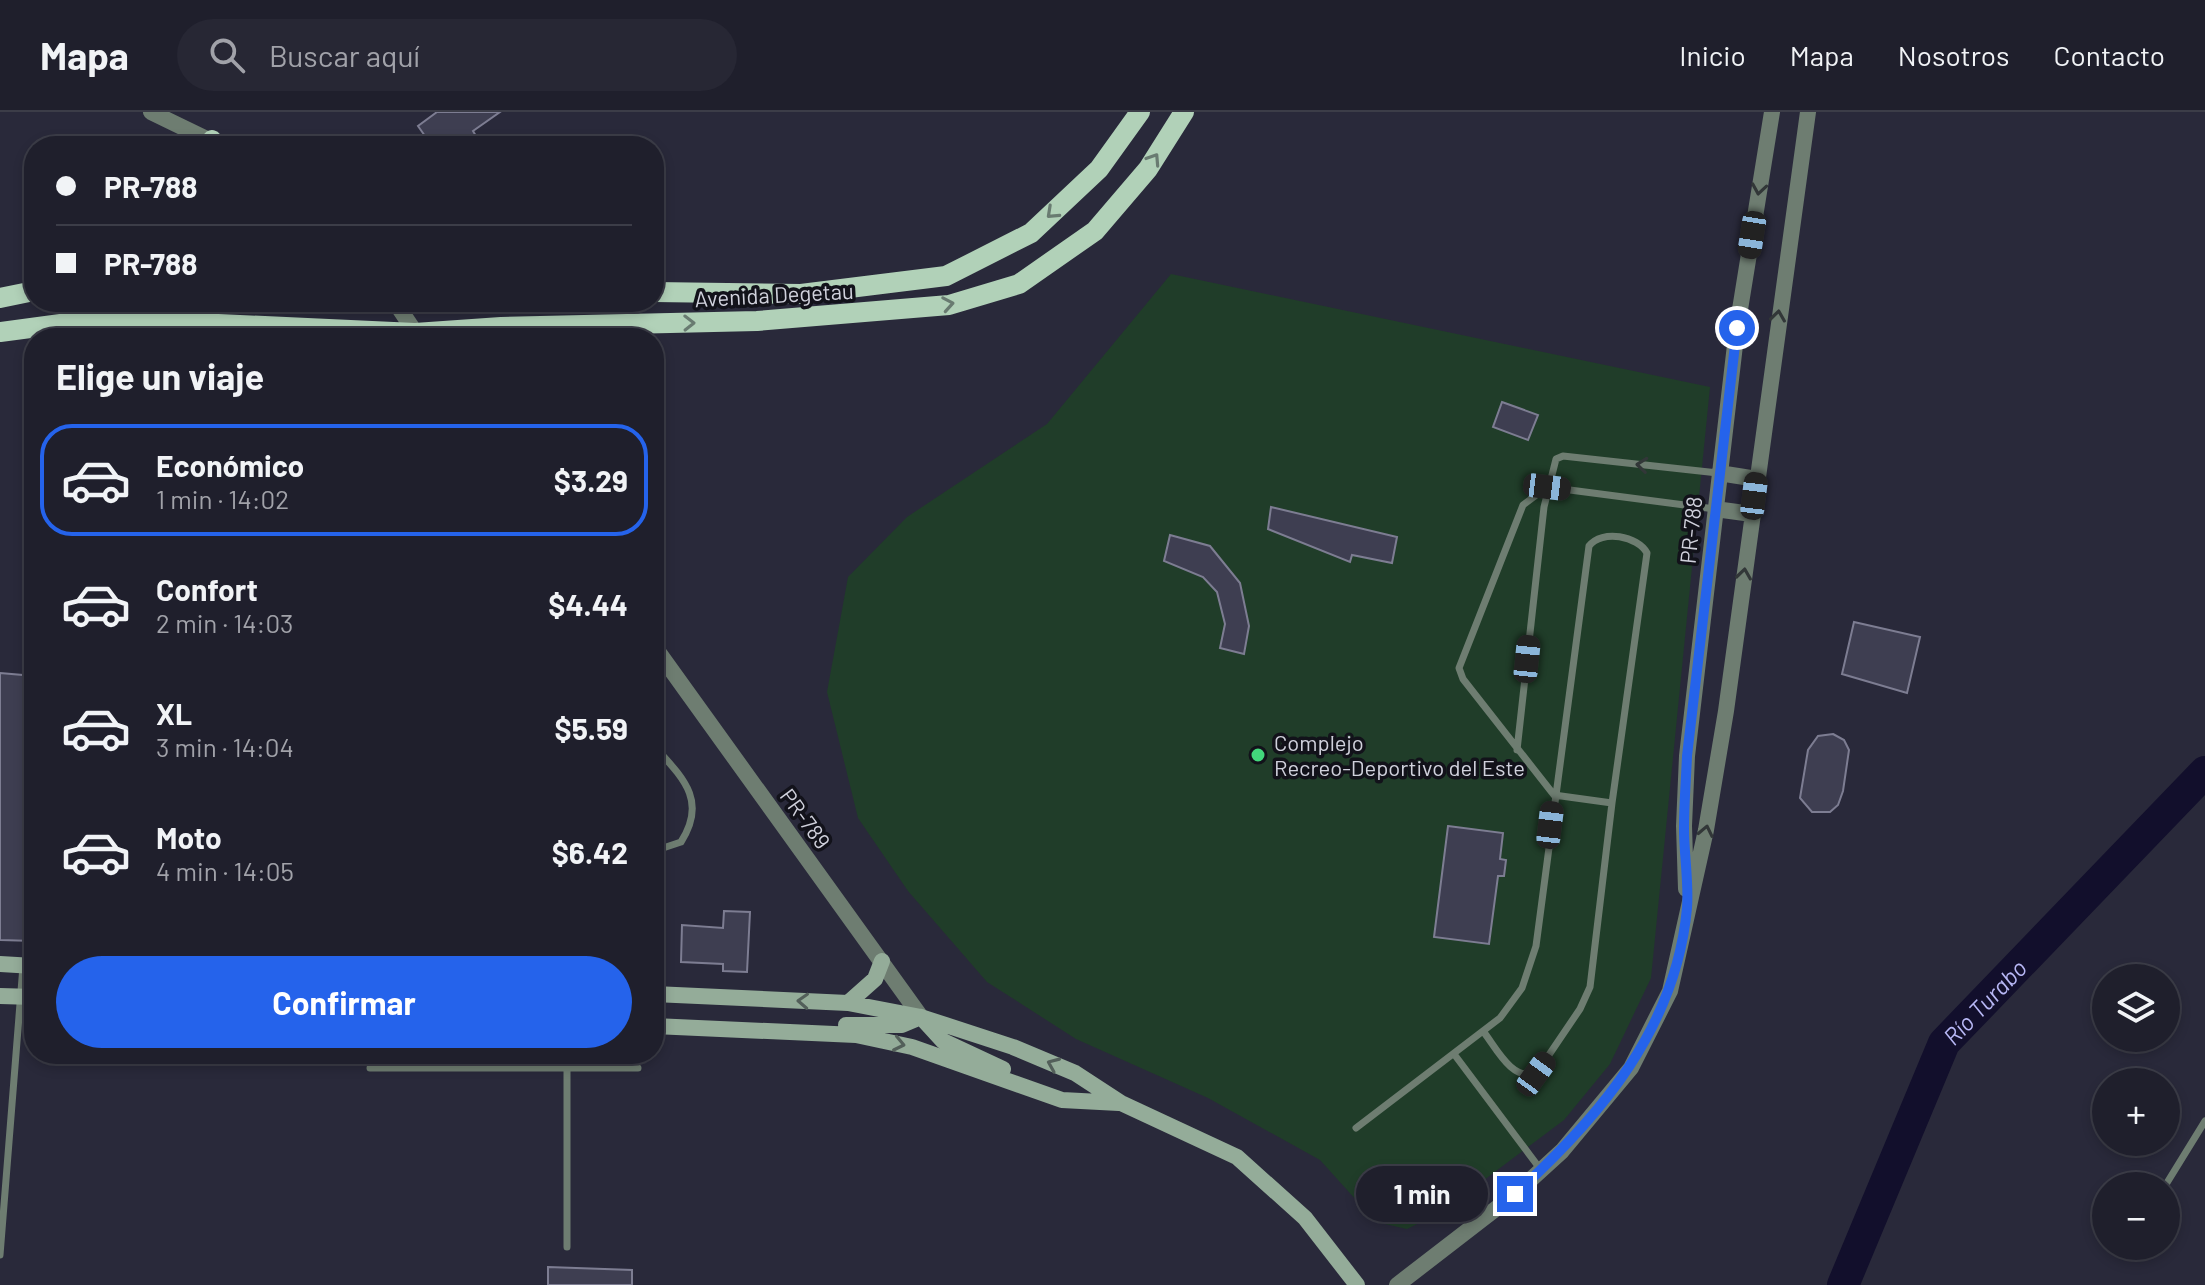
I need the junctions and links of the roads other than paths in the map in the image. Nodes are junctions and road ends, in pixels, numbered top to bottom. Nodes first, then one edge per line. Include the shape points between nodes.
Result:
1 (151, 112) edge
2 (1140, 112) edge
3 (1184, 112) edge
4 (1772, 112) edge
5 (1808, 112) edge
6 (200, 136) edge
7 (664, 292) edge
8 (24, 293) edge
9 (0, 298) edge
10 (30, 328) edge
11 (289, 328) edge
12 (599, 328) edge
13 (24, 329) edge
14 (0, 332) edge
15 (1719, 473) junction
16 (1757, 479) junction
17 (1547, 487) junction
18 (1715, 509) junction
19 (1752, 514) junction
20 (664, 660) edge
21 (1517, 750) junction
22 (664, 759) edge
23 (1554, 795) junction
24 (1612, 803) junction
25 (664, 848) edge
26 (1687, 907) junction
27 (882, 961) junction
28 (0, 964) edge
29 (24, 966) edge
30 (664, 994) edge
31 (0, 996) edge
32 (24, 997) edge
33 (848, 1003) junction
34 (921, 1017) junction
35 (24, 1026) edge
36 (664, 1026) edge
37 (678, 1027) junction
38 (1483, 1031) junction
39 (1454, 1054) junction
40 (427, 1064) edge
41 (370, 1068) dead end
42 (427, 1068) junction
43 (567, 1068) junction
44 (638, 1068) dead end
45 (1026, 1087) junction
46 (1121, 1103) junction
47 (2205, 1121) edge
48 (1356, 1128) dead end
49 (1541, 1170) junction
50 (2174, 1172) edge
51 (567, 1247) dead end
52 (0, 1255) edge
53 (1357, 1285) edge
54 (1397, 1285) edge

1 - 6 street
2 -> 7 main road, Avenida Degetau via 1099,169 1031,233 946,276 801,294
12 -> 3 main road, Avenida Degetau via 949,305 1019,284 1095,231 1148,169
4 -> 15 street, PR-788 / PR-788
16 -> 5 street, PR-788 / PR-788
8 - 9 main road
10 - 11 main road, Avenida Degetau via 68,323
13 - 14 main road, Avenida Degetau
15 - 16 street
15 -> 17 lane via 1563,456 1556,459
15 - 18 street, PR-788 / PR-788
16 - 19 street, PR-788 / PR-788
17 - 18 lane
17 - 21 lane
17 - 21 lane via 1523,505 1459,668
18 - 19 street
18 - 26 street, PR-788 / PR-788 via 1687,756
26 -> 19 street, PR-788 / PR-788 via 1711,800
20 - 27 street, PR-789 / PR-789
21 - 23 lane
22 - 25 lane via 683,779 693,818 681,842
23 - 24 lane
23 - 24 lane via 1589,546 1605,536 1633,540 1647,553
23 - 38 lane via 1530,969 1511,1004
24 - 38 lane via 1590,987 1580,1009 1536,1074 1526,1077 1517,1074
26 - 49 street, PR-788 / PR-788 via 1670,991 1631,1068
27 - 33 main road via 875,979
27 - 34 street, PR-789 / PR-789
28 - 29 main road
33 -> 30 main road
31 - 32 main road
33 - 34 main road
34 - 37 main road via 882,1027 706,1019
34 - 45 main road via 943,1041 998,1066
46 -> 34 main road via 1075,1073
35 - 52 lane
36 - 37 main road
37 -> 45 main road via 856,1035 912,1047
38 - 39 lane
39 - 48 lane
39 - 49 lane
40 - 42 lane
41 - 42 lane
42 - 43 lane
43 - 44 lane
43 - 51 lane
45 - 46 main road via 1062,1100
46 - 53 main road via 1237,1157 1305,1218
47 - 50 lane
49 - 54 street, PR-788 / PR-788

